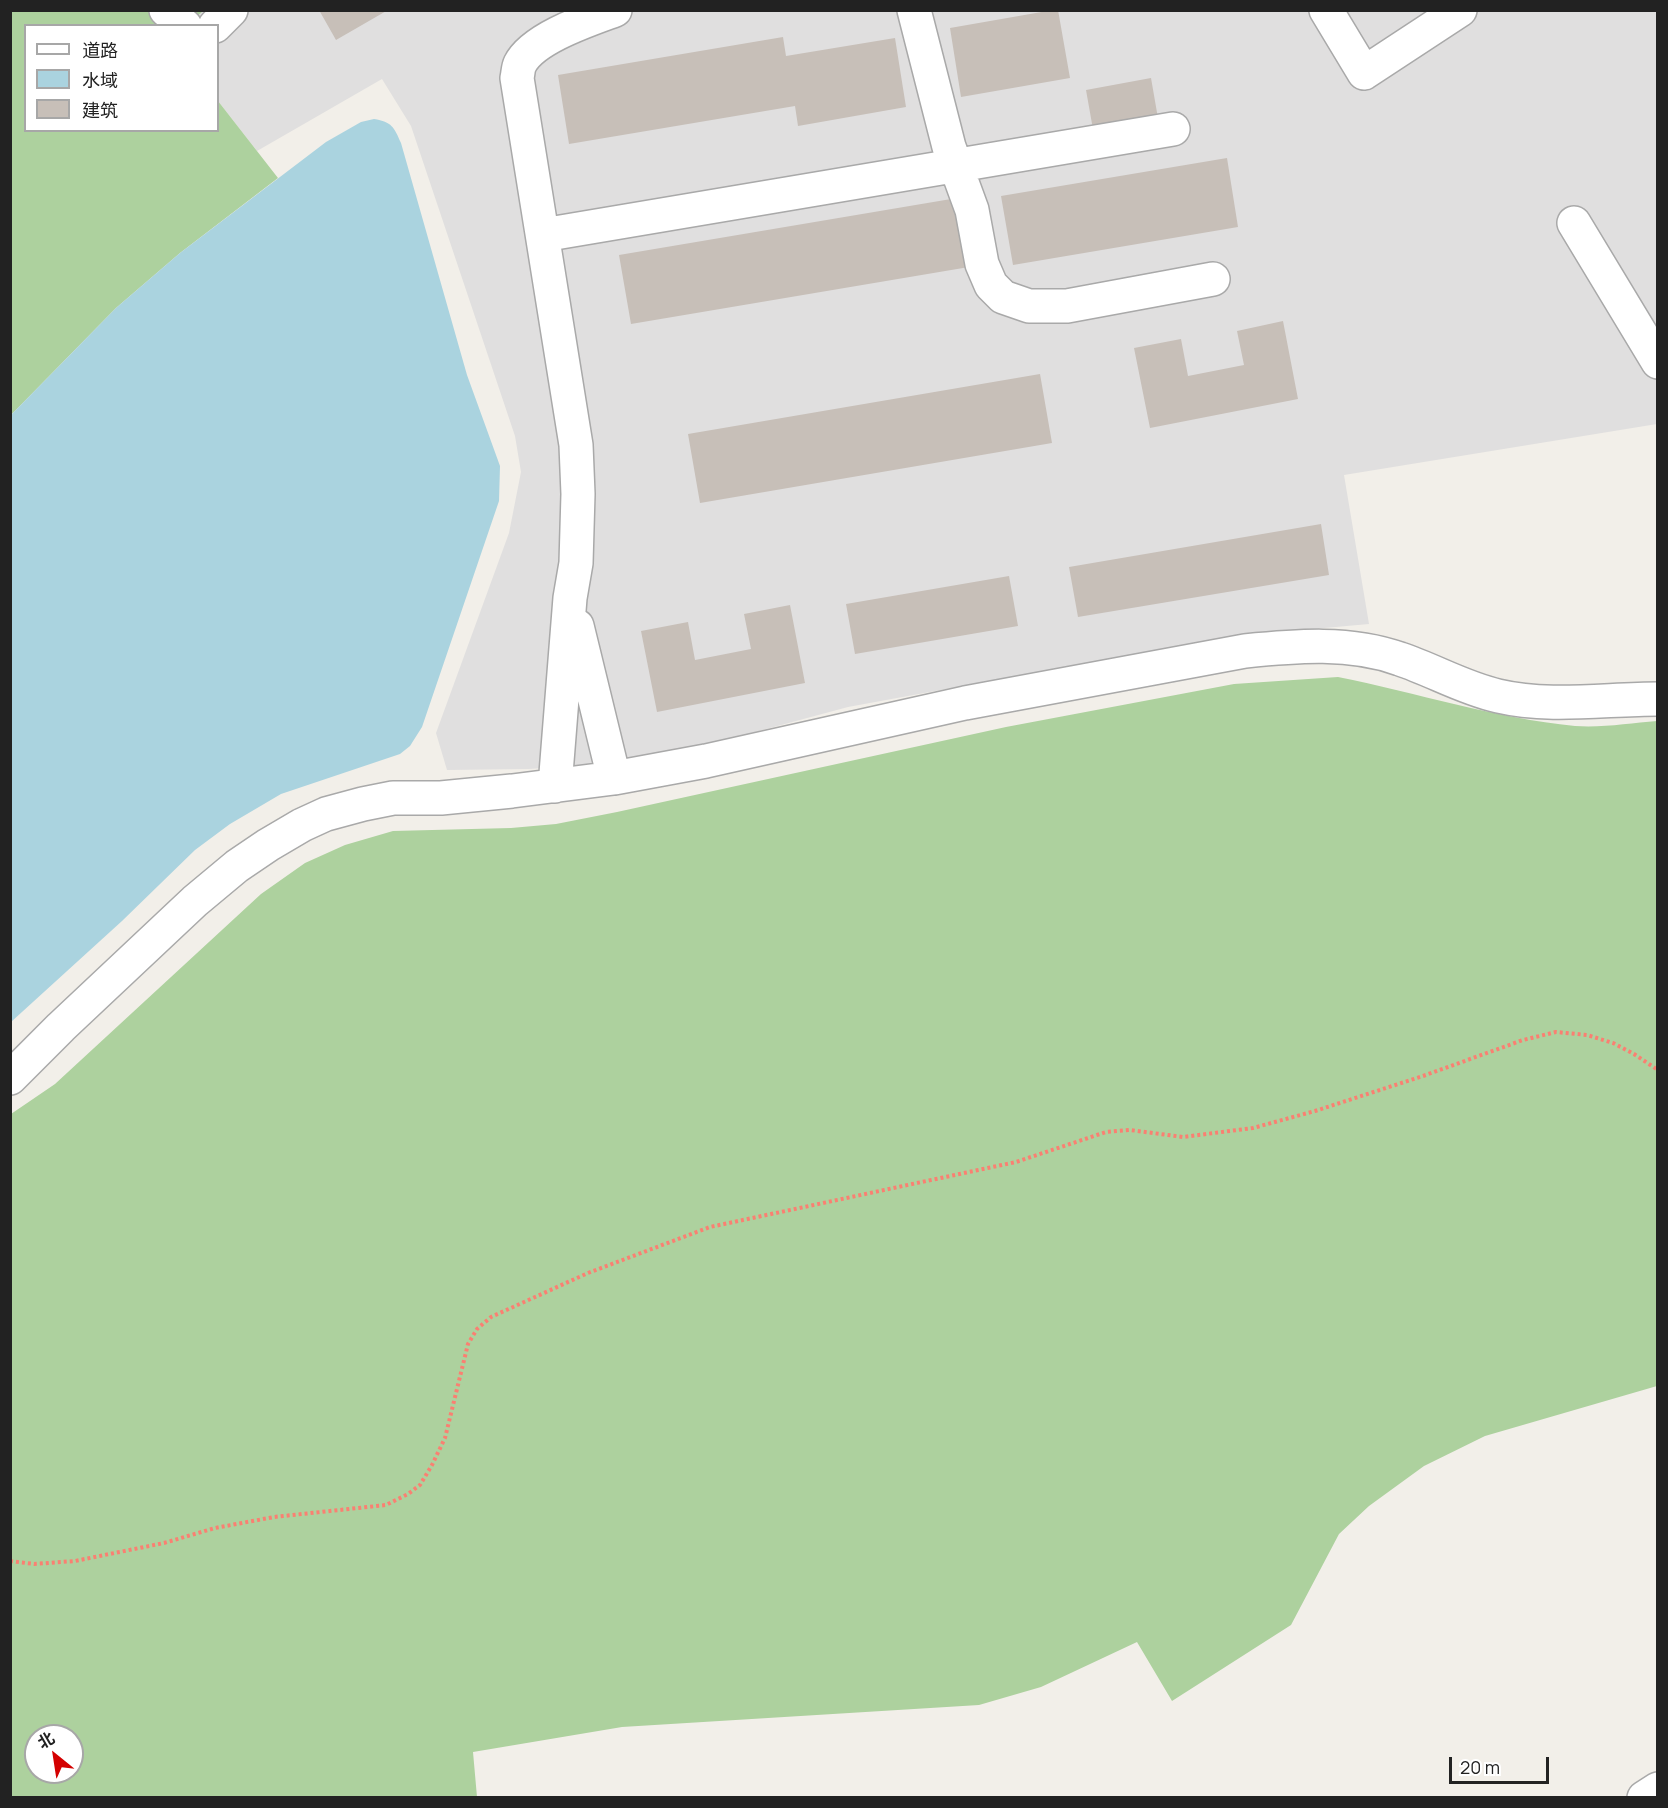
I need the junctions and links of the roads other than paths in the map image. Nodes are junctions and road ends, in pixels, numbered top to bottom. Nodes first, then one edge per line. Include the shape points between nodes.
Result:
1 (166, 10) edge
2 (231, 10) edge
3 (615, 10) edge
4 (914, 10) edge
5 (1326, 10) edge
6 (1460, 10) edge
7 (183, 24) edge
8 (217, 24) edge
9 (1173, 129) dead end
10 (954, 165) junction
11 (1574, 223) dead end
12 (543, 235) junction
13 (1213, 279) dead end
14 (1658, 362) edge
15 (570, 598) junction
16 (1658, 699) edge
17 (614, 778) junction
18 (555, 786) junction
19 (10, 1078) edge
20 (1658, 1789) edge
21 (1644, 1797) edge

1 - 7 street
2 - 8 street
3 - 12 street via 558,34 528,54 519,66 517,78
4 - 10 street
5 - 6 street via 1364,72
9 - 10 street
10 - 12 street
10 - 13 street via 972,210 986,274 1003,297 1029,306 1067,306
11 - 14 street
12 - 15 street via 576,445 576,563
15 - 17 street
15 - 18 street
16 - 17 street via 1534,702 1469,688 1399,658 1364,650 1285,647 965,703
17 - 18 street
18 - 19 street via 441,798 393,798 326,814 302,825 237,866 195,901
20 - 21 street

